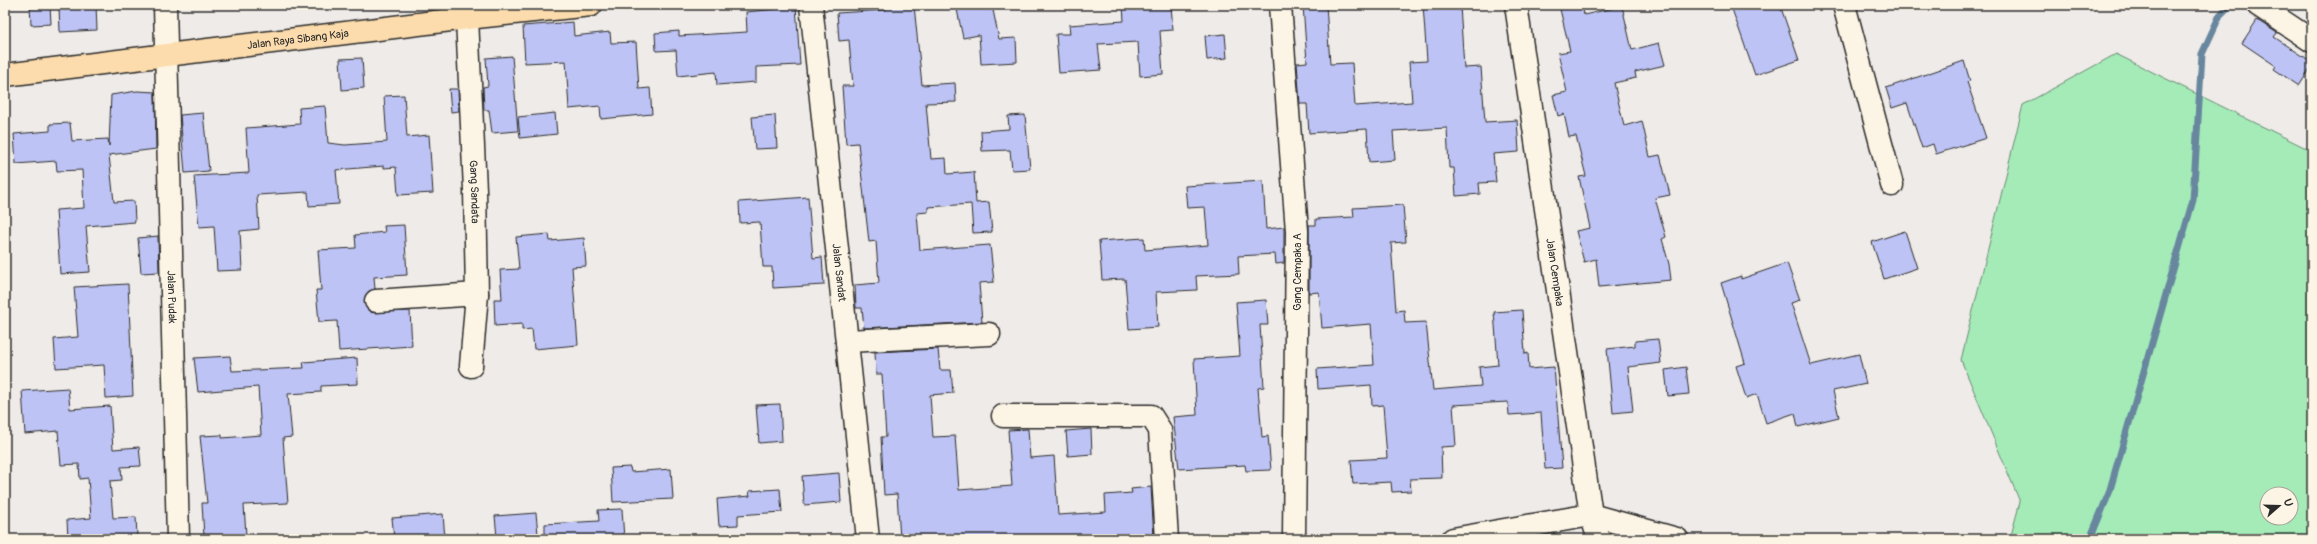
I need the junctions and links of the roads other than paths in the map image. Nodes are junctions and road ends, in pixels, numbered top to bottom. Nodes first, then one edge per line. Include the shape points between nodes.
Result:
1 (165, 5) edge
2 (592, 5) edge
3 (812, 5) edge
4 (1280, 5) edge
5 (1516, 5) edge
6 (1844, 5) edge
7 (2258, 5) edge
8 (467, 18) junction
9 (2312, 41) edge
10 (165, 54) junction
11 (5, 75) edge
12 (1892, 185) dead end
13 (477, 294) junction
14 (376, 301) dead end
15 (989, 334) dead end
16 (847, 341) junction
17 (472, 366) dead end
18 (1003, 416) dead end
19 (1591, 515) junction
20 (178, 539) edge
21 (868, 539) edge
22 (1167, 539) edge
23 (1294, 539) edge
24 (1453, 539) edge
25 (1599, 539) edge
26 (1677, 539) edge

1 - 10 street, Jalan Pudak
2 - 8 main road, Jalan Raya Sibang Kaja
3 - 16 street, Jalan Sandat
4 - 23 street, Gang Cempaka A via 1297,232
5 - 19 street, Jalan Cempaka
6 - 12 street
7 - 9 street
8 - 10 main road, Jalan Raya Sibang Kaja
8 - 13 street, Gang Sandata
10 - 11 main road, Jalan Raya Sibang Kaja
10 - 20 street, Jalan Pudak
13 - 14 street
13 - 17 street, Gang Sandata
15 - 16 street
16 - 21 street, Jalan Sandat
18 - 22 street via 1151,416 1160,430
19 - 24 street
19 - 25 street, Jalan Cempaka
19 - 26 street

